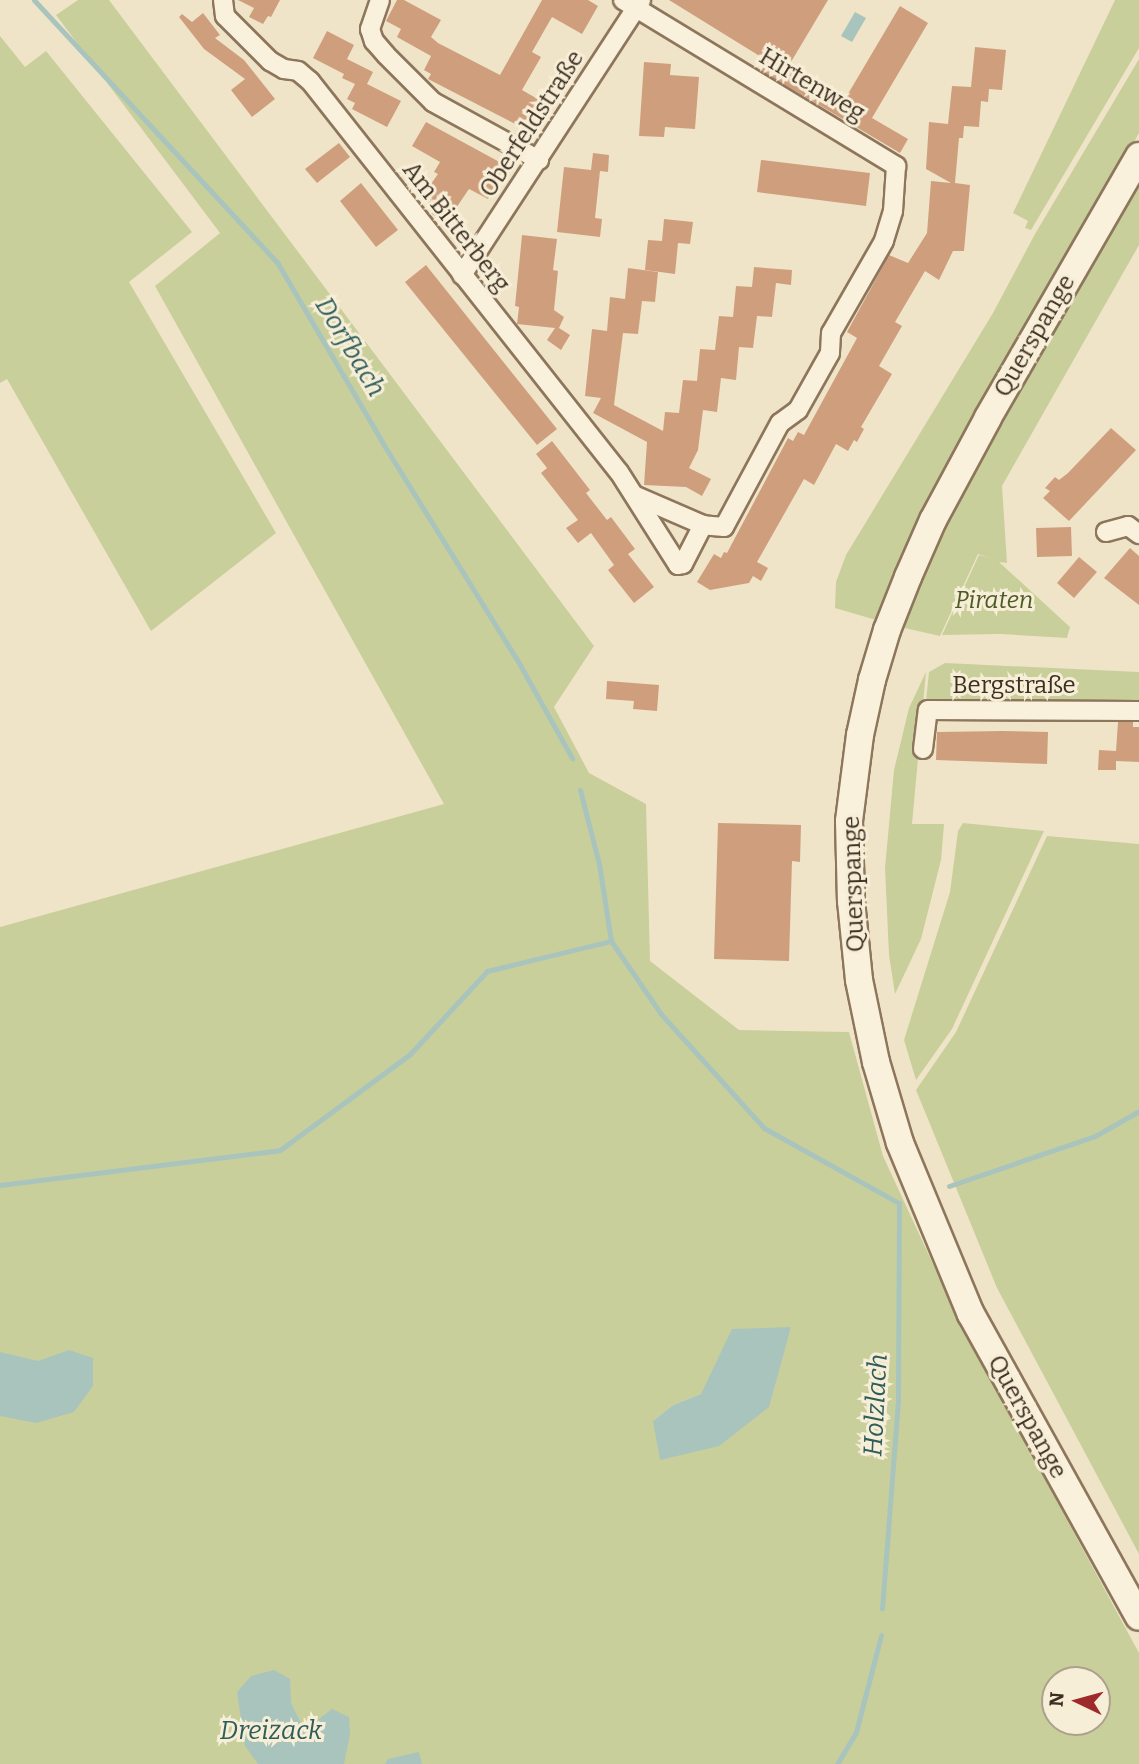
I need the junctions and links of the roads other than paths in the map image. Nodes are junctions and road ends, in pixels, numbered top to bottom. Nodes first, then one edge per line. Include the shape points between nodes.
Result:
1 (380, 0) edge
2 (633, 3) edge
3 (223, 4) edge
4 (1139, 156) edge
5 (539, 160) junction
6 (462, 275) junction
7 (636, 496) junction
8 (703, 525) junction
9 (1106, 532) dead end
10 (1139, 534) edge
11 (1139, 711) edge
12 (923, 749) dead end
13 (1139, 1617) edge

1 - 5 street via 370,29 386,55 433,102
2 - 5 street, Oberfeldstraße
2 - 8 street, Hirtenweg via 896,166 893,211 884,241 831,333 830,353 798,410 780,423 724,527
3 - 6 street, Am Bitterberg via 231,23 270,61 298,71 310,81
4 - 13 main road, Querspange via 933,520 887,630 872,680 849,821 850,901 859,980 876,1062 900,1143 971,1314
5 - 6 street, Oberfeldstraße
6 - 7 street, Am Bitterberg
7 - 8 street, Am Bitterberg
7 - 8 street, Am Bitterberg via 678,565 683,564
9 - 10 street via 1128,526
11 - 12 street, Bergstraße via 928,710

